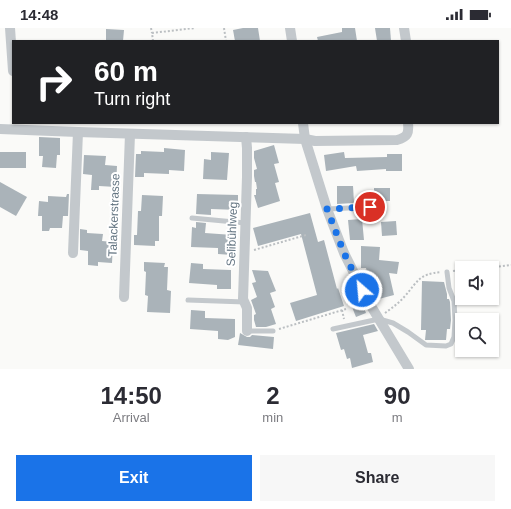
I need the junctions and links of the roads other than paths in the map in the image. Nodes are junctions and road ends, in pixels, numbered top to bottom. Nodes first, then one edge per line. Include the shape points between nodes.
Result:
1 (10, 28) edge
2 (290, 28) edge
3 (404, 28) edge
4 (292, 40) edge
5 (406, 40) edge
6 (12, 57) edge
7 (303, 124) edge
8 (408, 124) edge
9 (15, 126) edge
10 (0, 129) edge
11 (78, 132) junction
12 (130, 134) junction
13 (246, 137) junction
14 (305, 139) junction
15 (370, 195) dead end
16 (370, 207) junction
17 (327, 209) junction
18 (376, 213) dead end
19 (192, 218) dead end
20 (245, 223) junction
21 (73, 253) dead end
22 (447, 272) road end
23 (124, 297) dead end
24 (188, 300) dead end
25 (245, 302) junction
26 (379, 319) junction
27 (333, 329) dead end
28 (273, 331) road end
29 (247, 332) joint
30 (409, 369) edge

1 - 6 street
2 - 4 street
3 - 5 street
7 - 14 street
8 - 14 street via 409,131 406,136 397,140
9 - 10 street
9 - 11 street
11 - 12 street
11 - 21 street
12 - 13 street
12 - 23 street, Talackerstrasse
13 - 14 street
13 - 20 street, Selibühlweg
14 - 17 street
15 - 16 lane
16 - 17 lane
16 - 18 lane
17 - 26 street via 356,278
19 - 20 lane
20 - 25 street, Selibühlweg
22 - 26 lane via 454,301 454,337 451,344 426,346 393,323
24 - 25 lane
25 - 29 street, Selibühlweg
26 - 27 lane
26 - 30 street
28 - 29 lane

